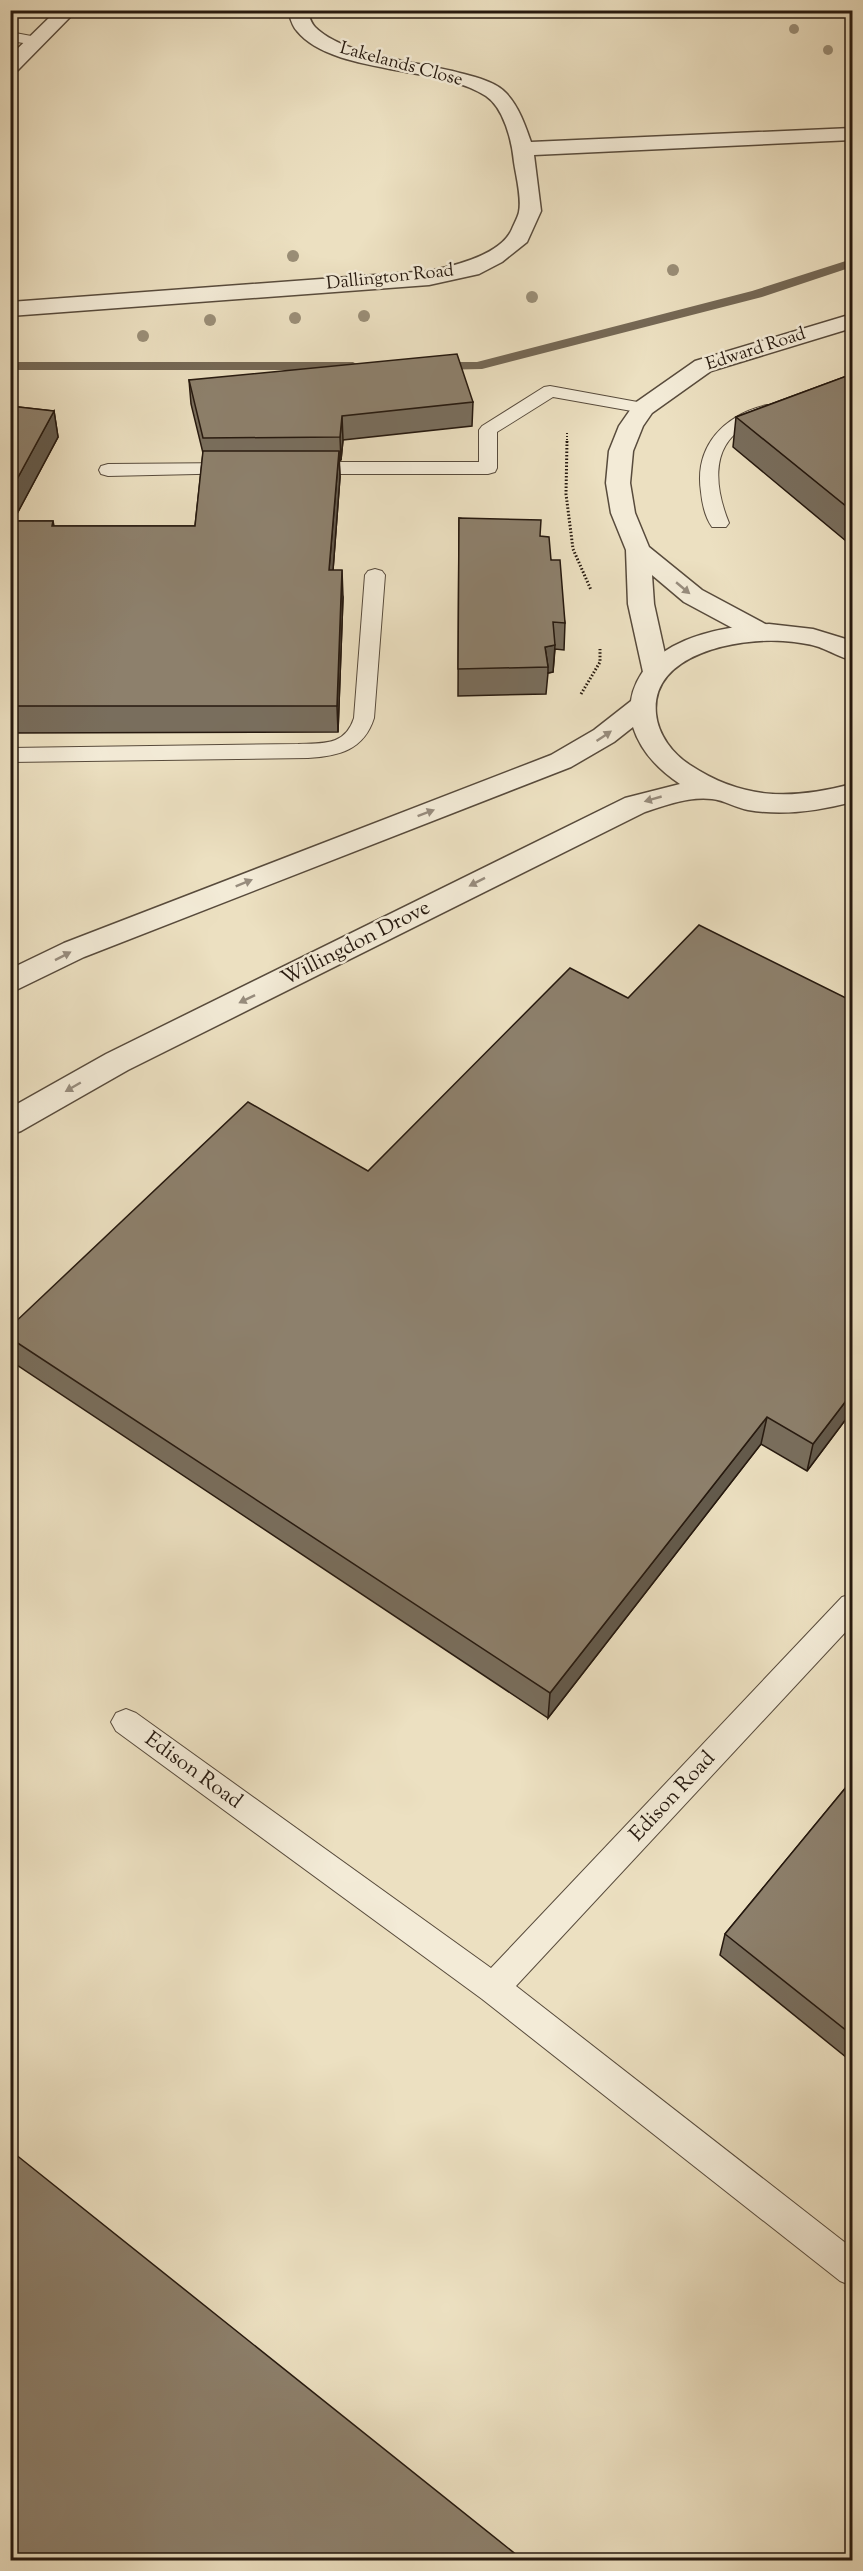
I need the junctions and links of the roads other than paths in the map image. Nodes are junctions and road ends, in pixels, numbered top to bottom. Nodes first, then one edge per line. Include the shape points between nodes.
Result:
1 (68, 10) edge
2 (297, 10) edge
3 (10, 36) edge
4 (37, 41) junction
5 (10, 67) edge
6 (852, 134) edge
7 (523, 149) junction
8 (10, 309) edge
9 (852, 321) edge
10 (782, 402) edge
11 (644, 408) junction
12 (248, 469) edge
13 (283, 469) edge
14 (108, 470) dead end
15 (718, 523) dead end
16 (638, 550) junction
17 (375, 575) dead end
18 (852, 630) edge
19 (760, 632) junction
20 (818, 639) junction
21 (852, 652) edge
22 (656, 672) junction
23 (641, 707) junction
24 (10, 755) edge
25 (711, 790) junction
26 (852, 793) edge
27 (10, 982) edge
28 (10, 1123) edge
29 (852, 1606) edge
30 (126, 1722) dead end
31 (493, 1988) junction
32 (852, 2269) edge

1 - 4 street
2 - 7 street, Lakelands Close via 298,20 313,38 345,53 455,77 493,92 509,111
3 - 4 lane
4 - 5 street
6 - 7 street
7 - 8 street, Dallington Road via 530,211 519,237 471,269 429,278
9 - 11 street, Edward Road via 704,366
10 - 15 lane via 733,426 714,447 707,487
11 - 13 lane via 550,391 488,430 488,468
11 - 16 street, Edward Road via 621,451 618,483 623,513
12 - 14 lane
16 -> 19 street, Edward Road via 693,596
16 - 22 street, Edward Road via 641,604
17 - 24 lane via 364,718 357,736 343,745 298,752
18 - 20 street
19 - 20 street
19 - 22 street via 718,637 682,651
20 - 21 street
22 - 23 street
23 - 25 street via 645,730 658,753 680,773
27 -> 23 street via 74,950 561,761 604,736
25 - 26 street via 782,805 819,802
25 -> 28 street, Willingdon Drove via 672,794 634,805 117,1062
29 - 31 lane, Edison Road
30 - 31 lane, Edison Road
31 - 32 lane, Edison Road

